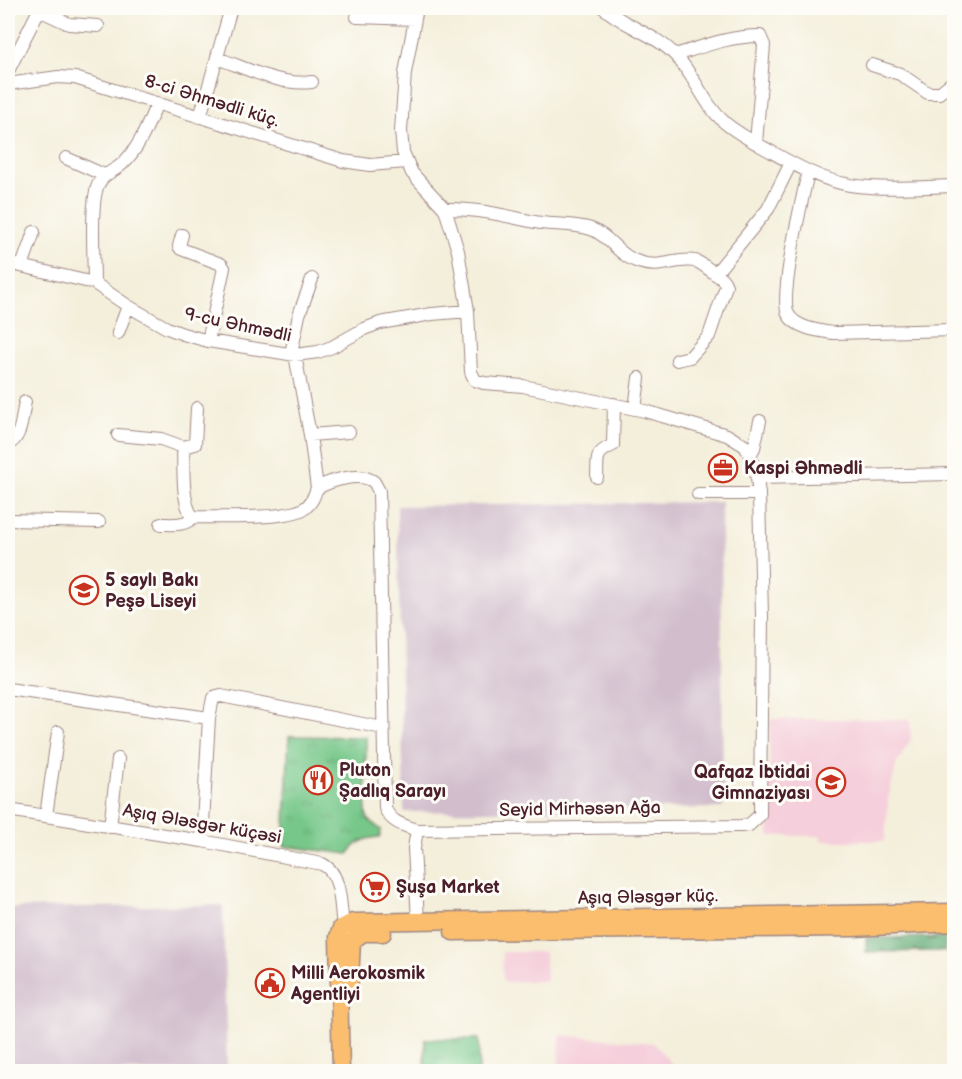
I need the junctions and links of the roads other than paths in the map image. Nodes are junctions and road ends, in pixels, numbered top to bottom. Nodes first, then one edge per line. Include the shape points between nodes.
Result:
1 (231, 8) edge
2 (604, 8) edge
3 (39, 9) edge
4 (416, 13) edge
5 (357, 17) dead end
6 (98, 26) dead end
7 (676, 55) junction
8 (217, 58) junction
9 (872, 64) dead end
10 (8, 71) edge
11 (954, 81) edge
12 (312, 82) dead end
13 (8, 84) edge
14 (157, 103) junction
15 (200, 117) junction
16 (756, 143) junction
17 (66, 158) dead end
18 (406, 162) junction
19 (791, 163) junction
20 (808, 172) junction
21 (104, 175) junction
22 (954, 186) edge
23 (445, 209) junction
24 (34, 232) dead end
25 (182, 234) dead end
26 (8, 263) edge
27 (22, 266) junction
28 (715, 274) junction
29 (312, 279) dead end
30 (94, 283) junction
31 (128, 306) junction
32 (468, 311) junction
33 (954, 330) edge
34 (118, 333) dead end
35 (208, 340) junction
36 (293, 355) junction
37 (677, 360) dead end
38 (639, 378) dead end
39 (25, 402) dead end
40 (614, 404) junction
41 (197, 408) dead end
42 (635, 409) junction
43 (760, 421) dead end
44 (349, 432) dead end
45 (117, 435) dead end
46 (310, 435) junction
47 (8, 444) edge
48 (183, 447) junction
49 (750, 455) junction
50 (954, 474) edge
51 (597, 477) dead end
52 (757, 478) junction
53 (317, 488) junction
54 (698, 494) dead end
55 (759, 494) junction
56 (193, 517) junction
57 (8, 520) edge
58 (99, 522) dead end
59 (161, 524) dead end
60 (8, 690) edge
61 (209, 718) junction
62 (383, 728) junction
63 (58, 732) dead end
64 (117, 759) dead end
65 (8, 810) edge
66 (46, 816) junction
67 (110, 827) junction
68 (417, 830) junction
69 (202, 841) junction
70 (954, 912) edge
71 (954, 923) edge
72 (419, 926) junction
73 (352, 933) junction
74 (341, 1071) edge
75 (350, 1071) edge

1 - 8 street
2 - 7 street
3 - 6 street via 69,24
3 - 10 street
4 - 5 street
4 - 18 street via 405,73 402,120
7 - 16 street via 708,105 724,122
7 - 16 street via 745,36 763,39
8 - 12 street via 282,80
8 - 15 street
9 - 11 street via 900,74 928,93 939,93
13 - 14 street, 8-ci Əhmədli küç. via 75,78
14 - 15 street, 8-ci Əhmədli küç.
14 - 21 street via 135,148 122,164
15 - 18 street, 8-ci Əhmədli küç. via 343,161 370,165
16 - 19 street
17 - 21 street
18 - 23 street
19 - 20 street
19 - 28 street via 768,209
20 - 22 street via 848,184 884,188
20 - 33 street via 786,289 789,315 815,331 833,333
21 - 30 street via 94,199
23 - 28 street via 592,229 636,261 661,266 694,261
23 - 32 street via 458,251
24 - 27 street
25 - 35 street via 181,249 224,268
26 - 27 street, 9-cu Əhmədli
27 - 30 street, 9-cu Əhmədli
28 - 37 street via 726,286 709,336 690,357
29 - 36 street via 299,315
30 - 31 street, 9-cu Əhmədli
31 - 34 street
31 - 35 street, 9-cu Əhmədli via 167,328
32 - 36 street, 9-cu Əhmədli via 380,323 332,347
32 - 40 street via 471,372 475,380
35 - 36 street, 9-cu Əhmədli
36 - 46 street
38 - 42 street
39 - 47 street via 17,438
40 - 42 street
40 - 51 street via 613,445 598,454
41 - 48 street via 195,444
42 - 49 street via 727,435 745,446
43 - 49 street
44 - 46 street
45 - 48 street via 161,439
46 - 53 street
48 - 56 street via 186,501
49 - 52 street, Seyid Mirhəsən Ağa
50 - 52 street
52 - 55 street, Seyid Mirhəsən Ağa
53 - 56 street via 303,510 248,518
53 - 62 street, Seyid Mirhəsən Ağa via 343,478 363,478 374,482 379,491
54 - 55 street
55 - 68 street, Seyid Mirhəsən Ağa via 761,809 755,821 741,826
56 - 59 street via 183,524
57 - 58 street
60 - 61 street
61 - 62 street via 213,698 221,696
61 - 69 street
62 - 68 street, Seyid Mirhəsən Ağa via 388,817
63 - 66 street
64 - 67 street
65 - 66 street, Aşıq Ələsgər küçəsi
66 - 67 street, Aşıq Ələsgər küçəsi
67 - 69 street, Aşıq Ələsgər küçəsi
68 - 72 street via 414,848
69 - 73 street, Aşıq Ələsgər küçəsi via 328,867 336,879
70 - 72 main road, Aşıq Ələsgər küç.
71 - 72 main road, Aşıq Ələsgər küç. via 854,928
72 - 73 main road, Aşıq Ələsgər küç.
73 - 74 main road via 339,930
73 - 75 main road

